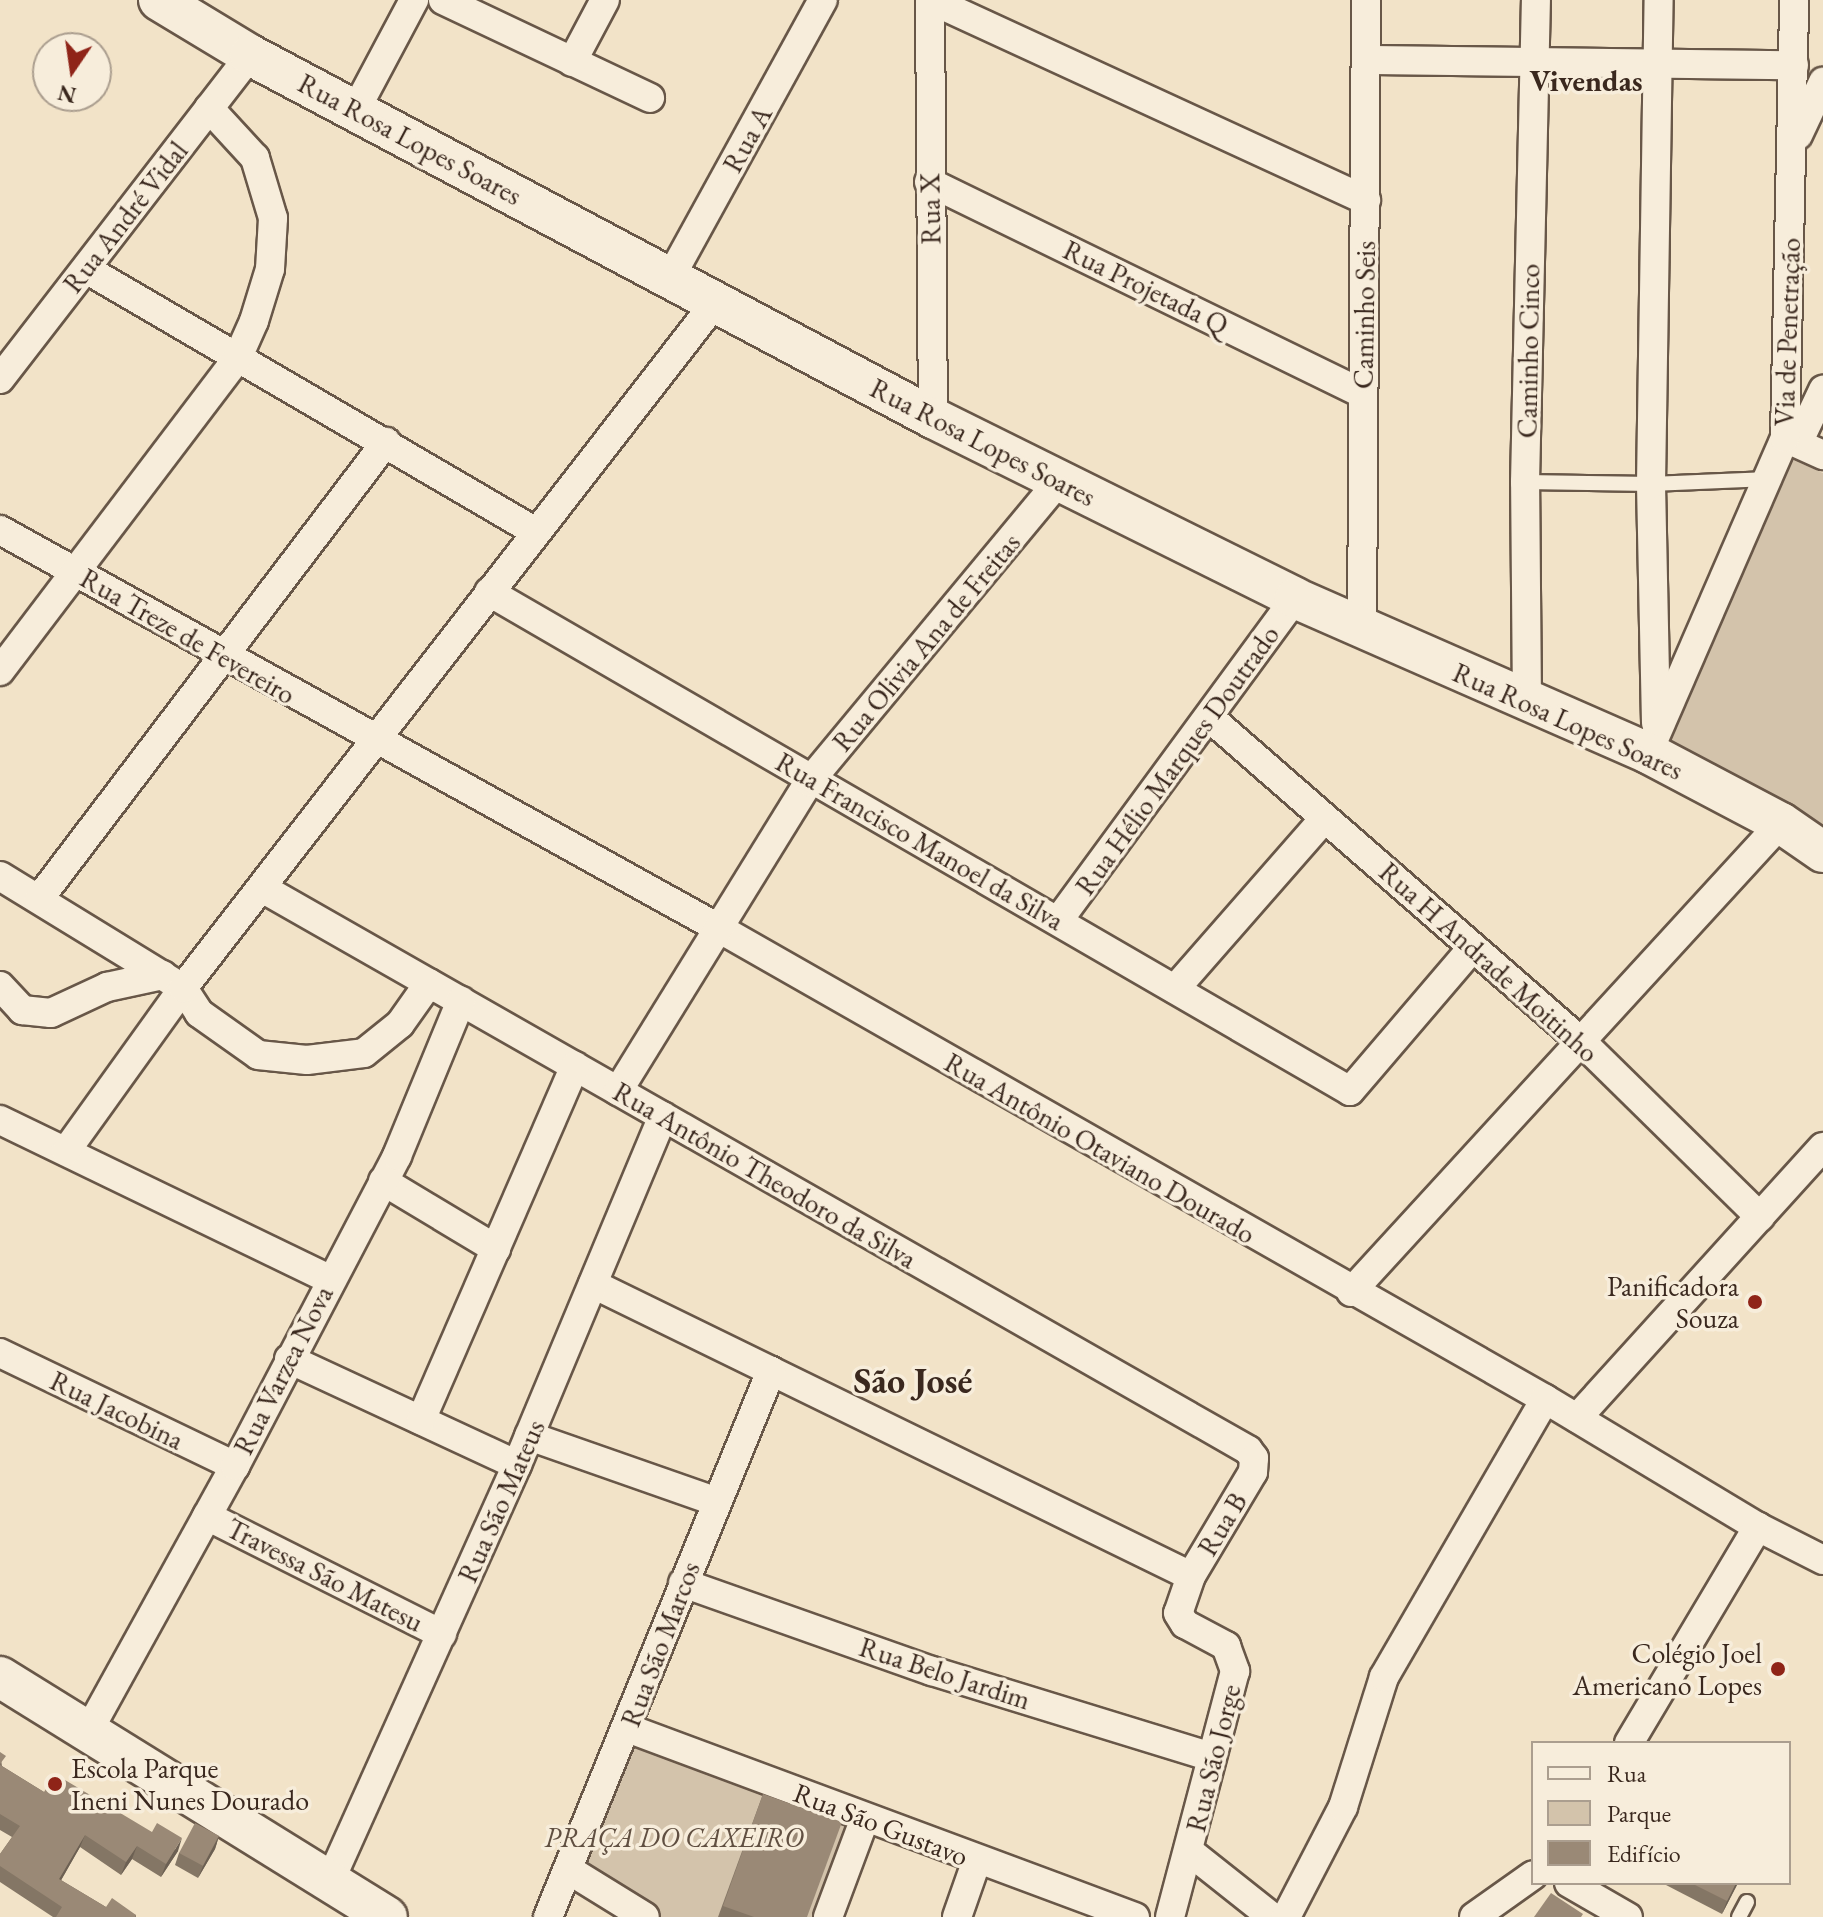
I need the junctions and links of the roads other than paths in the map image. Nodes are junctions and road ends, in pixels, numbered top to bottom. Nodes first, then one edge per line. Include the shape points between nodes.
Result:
1 (159, 0) edge
2 (414, 0) edge
3 (443, 0) edge
4 (605, 0) edge
5 (823, 0) edge
6 (931, 0) edge
7 (1366, 0) edge
8 (1536, 0) edge
9 (1659, 0) edge
10 (1794, 0) edge
11 (250, 55) junction
12 (1367, 60) junction
13 (572, 62) junction
14 (1536, 63) junction
15 (1659, 65) junction
16 (1794, 65) junction
17 (1823, 82) edge
18 (650, 98) dead end
19 (209, 108) junction
20 (355, 111) junction
21 (1792, 147) junction
22 (929, 182) junction
23 (1366, 200) junction
24 (86, 269) junction
25 (670, 278) junction
26 (715, 303) junction
27 (238, 357) junction
28 (0, 379) edge
29 (1823, 390) edge
30 (1362, 393) junction
31 (933, 418) junction
32 (386, 442) junction
33 (1802, 445) edge
34 (1769, 479) junction
35 (1059, 481) junction
36 (1525, 482) junction
37 (1651, 484) junction
38 (0, 530) edge
39 (536, 532) junction
40 (76, 572) junction
41 (489, 592) junction
42 (1295, 598) junction
43 (1362, 629) junction
44 (224, 657) junction
45 (0, 671) edge
46 (1527, 702) junction
47 (1209, 717) junction
48 (375, 742) junction
49 (1652, 743) junction
50 (812, 779) junction
51 (1324, 819) junction
52 (1781, 823) junction
53 (1823, 852) edge
54 (0, 876) edge
55 (262, 888) junction
56 (36, 897) junction
57 (0, 900) edge
58 (1058, 921) junction
59 (718, 929) junction
60 (1473, 947) junction
61 (173, 981) junction
62 (429, 983) junction
63 (0, 986) edge
64 (1175, 989) junction
65 (461, 1001) junction
66 (1581, 1041) junction
67 (575, 1066) junction
68 (618, 1091) junction
69 (663, 1116) junction
70 (0, 1120) edge
71 (1823, 1147) edge
72 (66, 1151) junction
73 (383, 1181) junction
74 (1760, 1217) junction
75 (496, 1249) junction
76 (329, 1279) junction
77 (593, 1284) junction
78 (1351, 1292) junction
79 (0, 1353) edge
80 (289, 1359) junction
81 (771, 1371) junction
82 (1545, 1399) junction
83 (1577, 1418) junction
84 (421, 1420) junction
85 (529, 1436) junction
86 (517, 1465) junction
87 (235, 1466) junction
88 (1253, 1472) joint
89 (715, 1501) junction
90 (207, 1516) junction
91 (1758, 1527) junction
92 (1818, 1548) edge
93 (1191, 1576) junction
94 (683, 1583) junction
95 (442, 1634) junction
96 (0, 1677) edge
97 (627, 1728) junction
98 (89, 1730) junction
99 (1630, 1741) edge
100 (1209, 1756) junction
101 (865, 1818) junction
102 (1190, 1852) junction
103 (977, 1860) junction
104 (569, 1870) junction
105 (1531, 1876) edge
106 (330, 1881) junction
107 (1572, 1885) edge
108 (1747, 1902) dead end
109 (377, 1915) edge
110 (548, 1917) edge
111 (645, 1917) edge
112 (828, 1917) edge
113 (957, 1917) edge
114 (1135, 1917) edge
115 (1170, 1917) edge
116 (1272, 1917) edge
117 (1286, 1917) edge
118 (1474, 1917) edge
119 (1628, 1917) edge
120 (1739, 1917) edge

1 - 11 street, Rua Rosa Lopes Soares
2 - 20 street
3 - 13 street
4 - 13 street
5 - 25 street, Rua A
6 - 22 street, Rua X
6 - 23 street
7 - 12 street, Caminho Seis
8 - 14 street, Caminho Cinco
9 - 15 street
10 - 16 street, Via de Penetração
11 - 19 street, Rua André Vidal
11 - 20 street, Rua Rosa Lopes Soares
12 - 14 street
12 - 23 street, Caminho Seis
13 - 18 street
14 - 15 street
14 - 36 street, Caminho Cinco
15 - 16 street
15 - 37 street
16 - 21 street, Via de Penetração
17 - 21 street
19 - 24 street, Rua André Vidal
19 - 27 street via 255,158 273,218 270,269
20 - 25 street, Rua Rosa Lopes Soares
21 - 33 street, Via de Penetração
22 - 30 street, Rua Projetada Q
22 - 31 street, Rua X
23 - 30 street, Caminho Seis
24 - 27 street
24 - 28 street, Rua André Vidal
25 - 26 street, Rua Rosa Lopes Soares
26 - 31 street, Rua Rosa Lopes Soares
26 - 39 street
27 - 32 street
27 - 40 street
29 - 33 street
30 - 43 street, Caminho Seis
31 - 35 street, Rua Rosa Lopes Soares
32 - 39 street
32 - 44 street
33 - 34 street, Via de Penetração
34 - 37 lane
34 - 49 street, Via de Penetração
35 - 42 street, Rua Rosa Lopes Soares
35 - 50 street, Rua Olivia Ana de Freitas
36 - 37 lane
36 - 46 street, Caminho Cinco
37 - 49 street
38 - 40 street, Rua Treze de Fevereiro
39 - 41 street
40 - 44 street, Rua Treze de Fevereiro
40 - 45 street
41 - 48 street
41 - 50 street, Rua Francisco Manoel da Silva
42 - 43 street, Rua Rosa Lopes Soares
42 - 47 street, Rua Hélio Marques Doutrado
43 - 46 street, Rua Rosa Lopes Soares
44 - 48 street, Rua Treze de Fevereiro
44 - 56 street
46 - 49 street, Rua Rosa Lopes Soares
47 - 51 street, Rua H Andrade Moitinho
47 - 58 street, Rua Hélio Marques Doutrado
48 - 55 street
48 - 59 street, Rua Antônio Otaviano Dourado
49 - 52 street, Rua Rosa Lopes Soares
50 - 58 street, Rua Francisco Manoel da Silva
50 - 59 street, Rua Olivia Ana de Freitas
51 - 60 street, Rua H Andrade Moitinho
51 - 64 street
52 - 53 street, Rua Rosa Lopes Soares
52 - 66 street
54 - 56 street
55 - 61 street
55 - 62 street, Rua Antônio Theodoro da Silva
56 - 57 street
56 - 61 street
58 - 64 street, Rua Francisco Manoel da Silva
59 - 68 street, Rua Olivia Ana de Freitas
59 - 78 street, Rua Antônio Otaviano Dourado
60 - 64 street, Rua Francisco Manoel da Silva via 1350,1091
60 - 66 street, Rua H Andrade Moitinho
61 - 62 street via 199,1013 258,1055 307,1060 364,1053 400,1024
61 - 63 street via 107,987 51,1013 22,1010
61 - 72 street
62 - 65 street, Rua Antônio Theodoro da Silva
65 - 67 street, Rua Antônio Theodoro da Silva
65 - 73 street, Rua Varzea Nova
66 - 74 street, Rua H Andrade Moitinho
66 - 78 street
67 - 68 street, Rua Antônio Theodoro da Silva
67 - 75 street
68 - 69 street, Rua Antônio Theodoro da Silva
69 - 77 street, Rua São Mateus
69 - 88 street, Rua Antônio Theodoro da Silva via 1248,1450 1254,1458
70 - 72 street
71 - 74 street
72 - 76 street
73 - 75 street
73 - 76 street, Rua Varzea Nova
74 - 83 street
75 - 84 street
76 - 80 street, Rua Varzea Nova
77 - 81 street
77 - 85 street, Rua São Mateus
78 - 82 street, Rua Antônio Otaviano Dourado
79 - 87 street, Rua Jacobina
80 - 84 street
80 - 87 street, Rua Varzea Nova
81 - 89 street, Rua São Marcos
81 - 93 street
82 - 83 street, Rua Antônio Otaviano Dourado
82 - 117 street via 1384,1677 1343,1807
83 - 91 street, Rua Antônio Otaviano Dourado
84 - 86 street
85 - 86 street, Rua São Mateus
85 - 89 street
86 - 95 street, Rua São Mateus
87 - 90 street, Rua Varzea Nova
88 - 93 street, Rua B
89 - 94 street, Rua São Marcos
90 - 95 street, Travessa São Matesu
90 - 98 street, Rua Varzea Nova
91 - 92 street, Rua Antônio Otaviano Dourado
91 - 99 street
93 - 100 street, Rua São Jorge via 1178,1613 1185,1624 1226,1646 1235,1659
94 - 97 street, Rua São Marcos
94 - 100 street, Rua Belo Jardim via 932,1671
95 - 106 street, Rua São Mateus
96 - 98 street
97 - 101 street, Rua São Gustavo
97 - 104 street, Rua São Marcos
98 - 106 street
100 - 102 street, Rua São Jorge
101 - 103 street, Rua São Gustavo
101 - 112 street
102 - 115 street, Rua São Jorge
102 - 116 street
103 - 113 street
103 - 114 street, Rua São Gustavo
104 - 110 street, Rua São Marcos
104 - 111 street
105 - 118 street
106 - 109 street
107 - 119 street
108 - 120 lane

